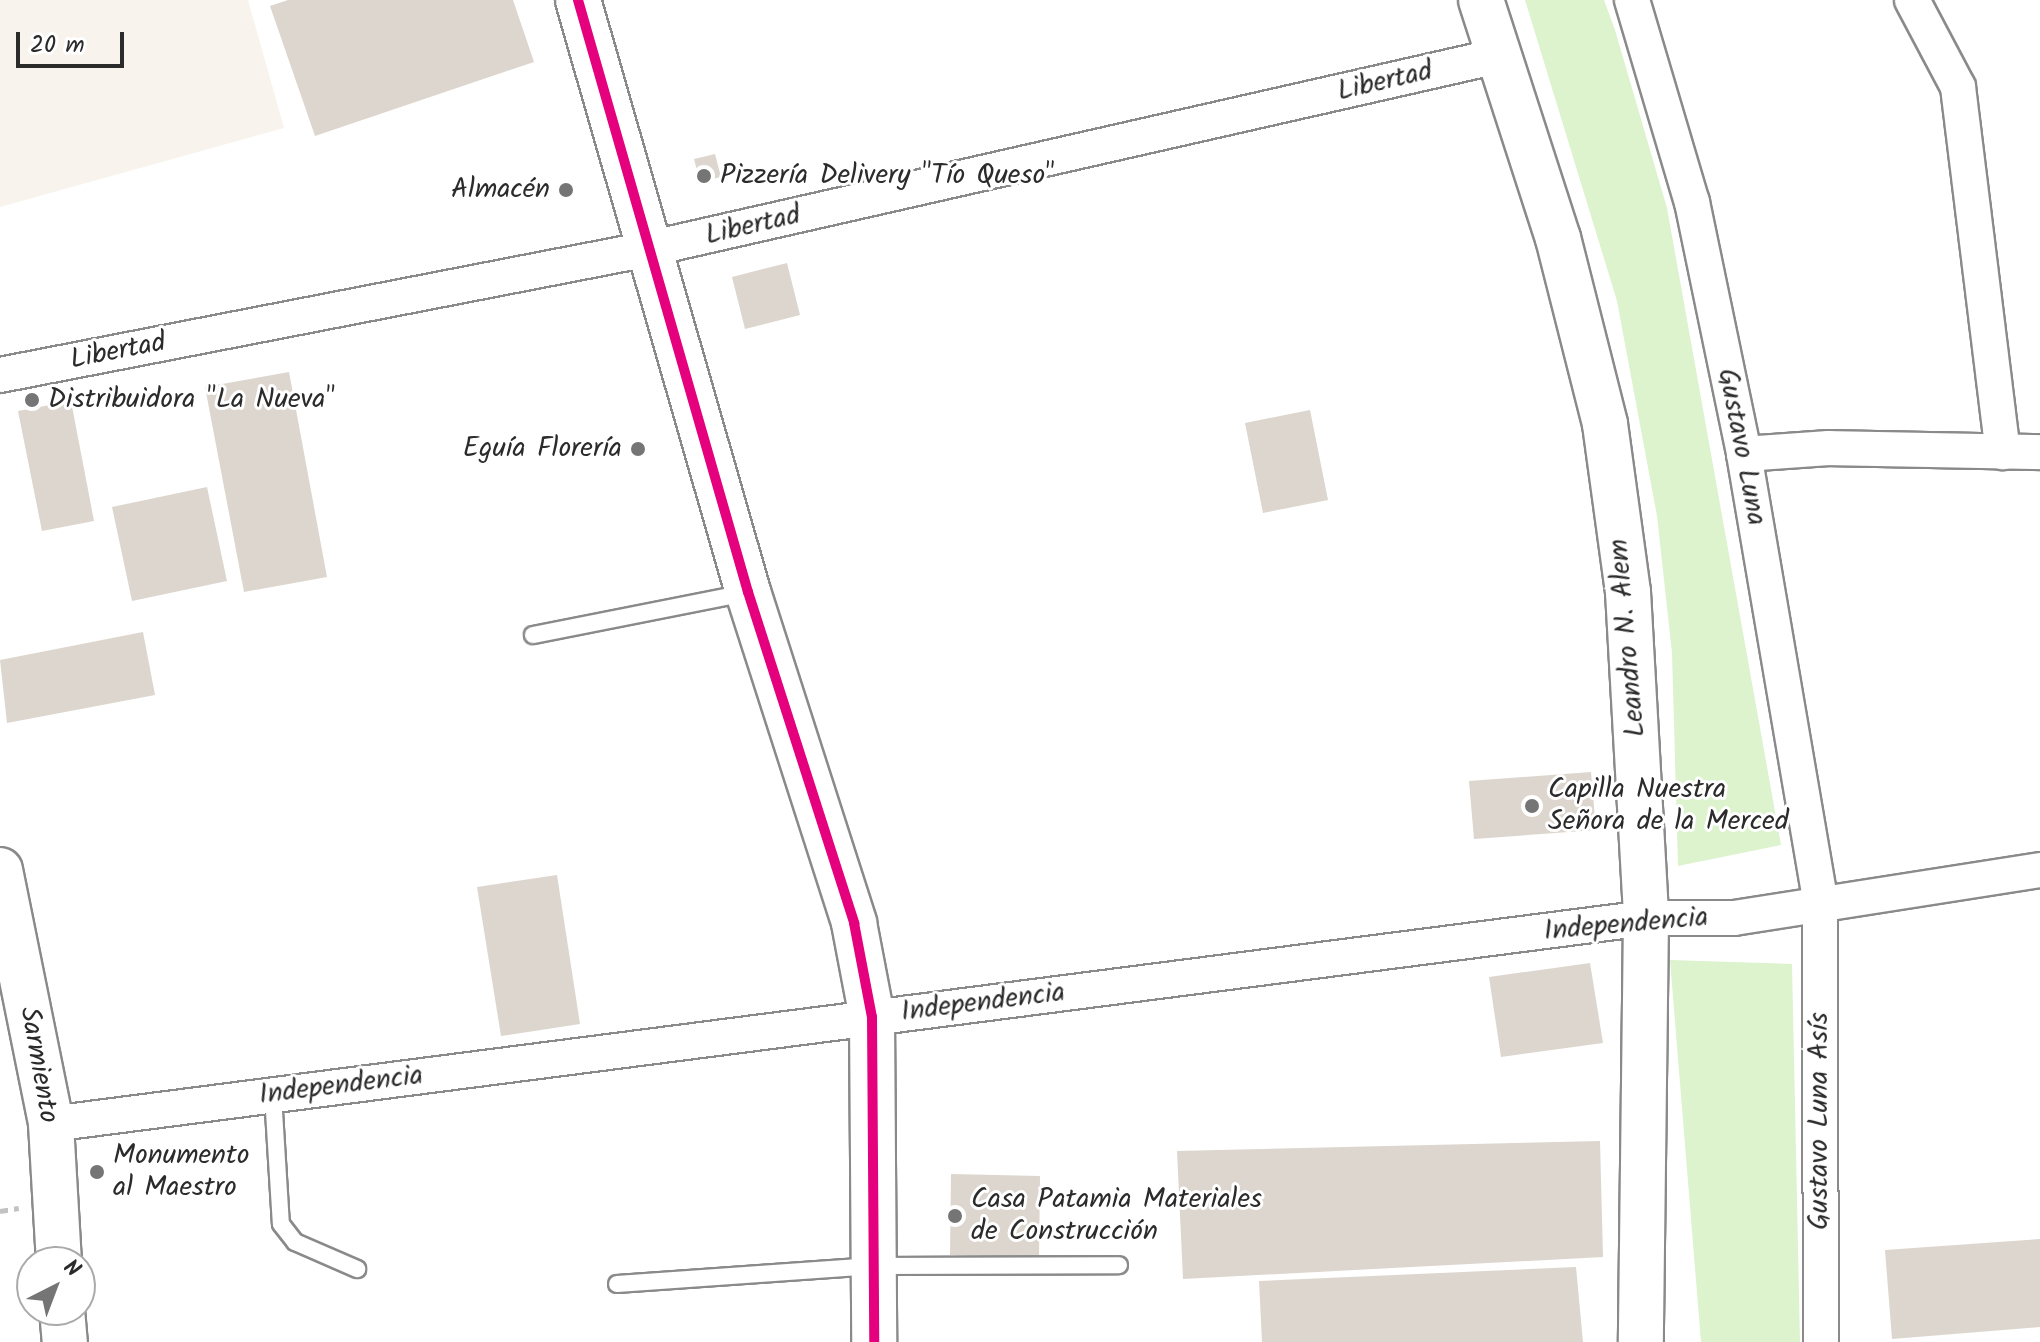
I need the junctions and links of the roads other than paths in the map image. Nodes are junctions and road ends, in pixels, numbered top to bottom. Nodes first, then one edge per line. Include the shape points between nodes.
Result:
1 (578, 0) edge
2 (1481, 0) edge
3 (1632, 0) edge
4 (1912, 0) edge
5 (1502, 55) junction
6 (648, 249) junction
7 (0, 375) edge
8 (2003, 452) junction
9 (2040, 452) edge
10 (1744, 454) junction
11 (748, 592) junction
12 (533, 635) dead end
13 (0, 870) edge
14 (2040, 870) edge
15 (1820, 900) junction
16 (1646, 918) junction
17 (872, 1017) junction
18 (273, 1095) junction
19 (51, 1124) junction
20 (58, 1246) edge
21 (1119, 1265) dead end
22 (873, 1266) junction
23 (357, 1269) dead end
24 (617, 1284) dead end
25 (874, 1342) edge
26 (1641, 1342) edge
27 (1821, 1342) edge

1 - 6 main road
2 - 5 main road, Leandro N. Alem
3 - 10 street, Gustavo Luna via 1692,202
4 - 8 street via 1958,87
5 - 6 street, Libertad
5 - 16 main road, Leandro N. Alem via 1558,238 1605,424 1628,592
6 - 7 street, Libertad
6 - 11 main road
8 - 9 street
8 - 10 street via 1829,448
10 - 15 street, Gustavo Luna
11 - 12 lane
11 - 17 main road via 854,923
13 - 19 main road, Sarmiento
14 - 15 street, Independencia
15 - 16 street, Independencia via 1734,918
15 - 27 street, Gustavo Luna Asís
16 - 17 street, Independencia
16 - 26 main road, Leandro N. Alem
17 - 18 street, Independencia
17 - 22 main road
18 - 19 street, Independencia
18 - 23 lane via 281,1224 295,1242
19 - 20 main road, Sarmiento
21 - 22 lane
22 - 24 lane
22 - 25 main road

